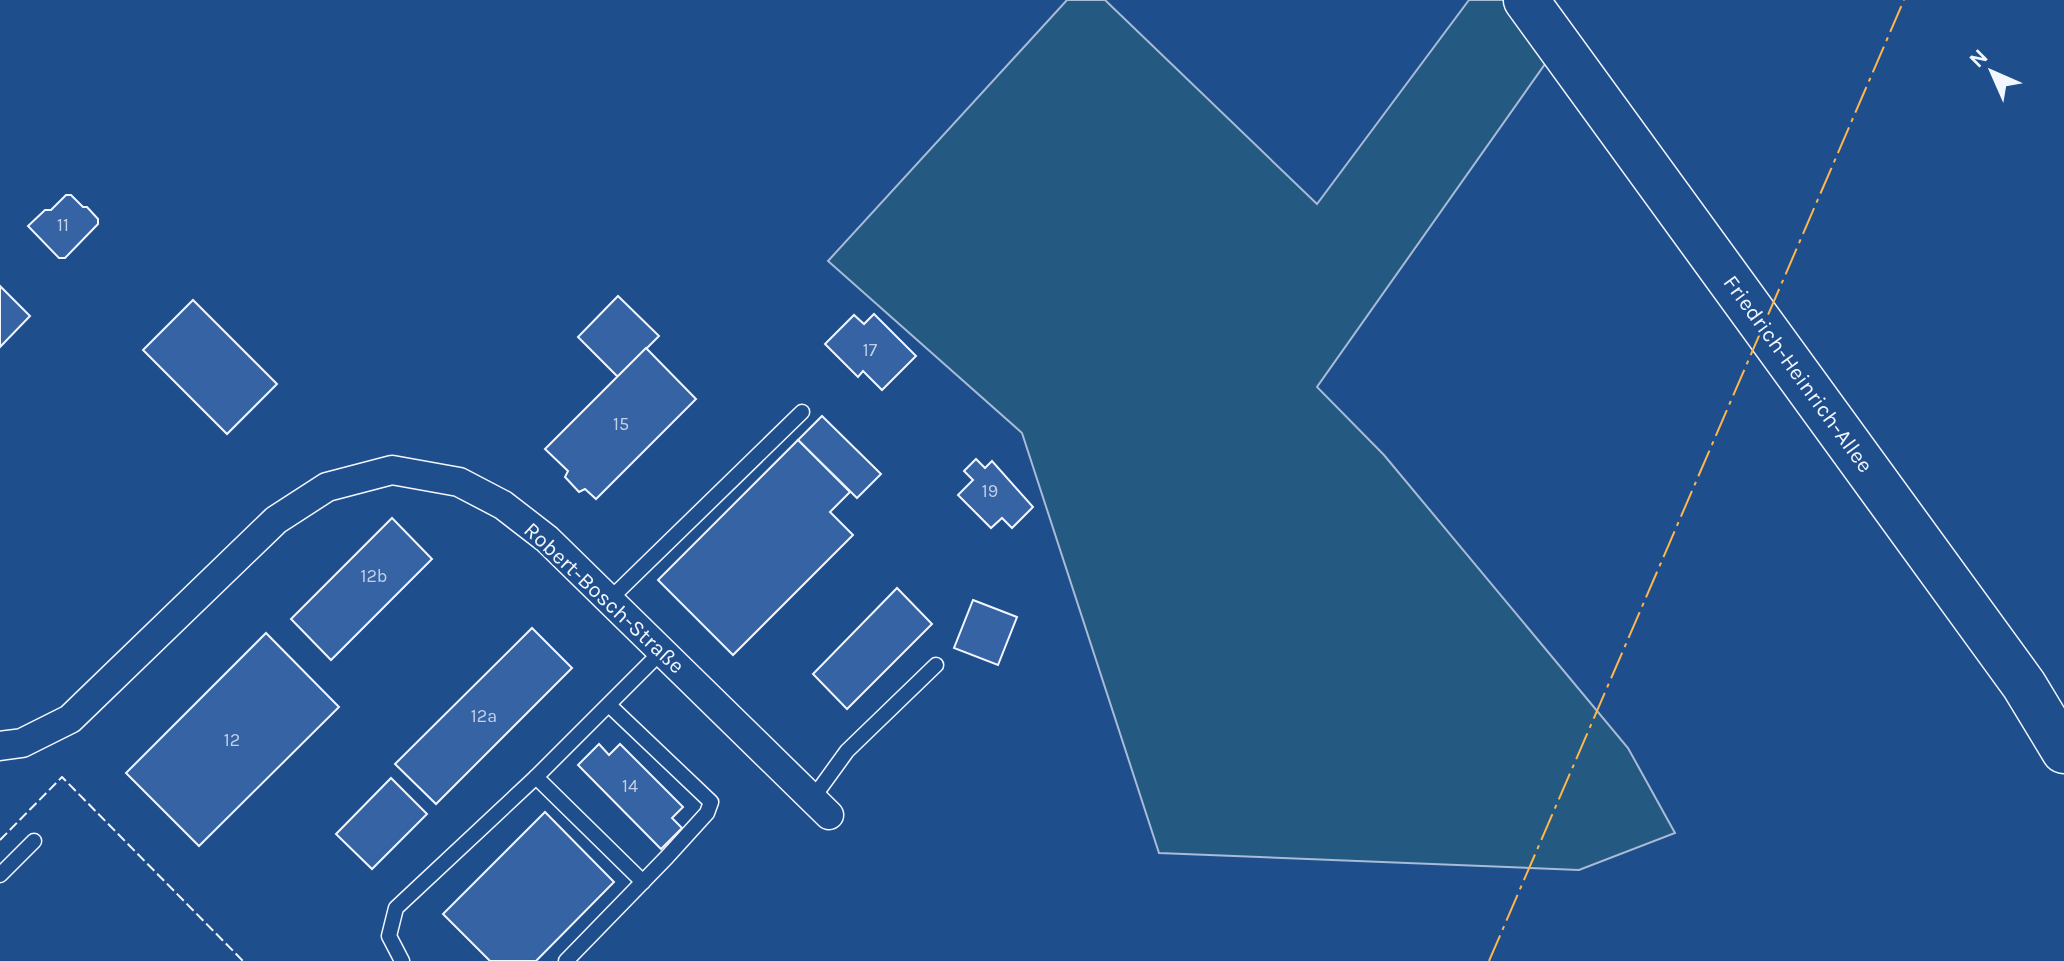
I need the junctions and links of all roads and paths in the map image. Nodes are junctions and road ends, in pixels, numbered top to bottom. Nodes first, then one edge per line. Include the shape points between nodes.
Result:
1 (1526, 0) edge
2 (802, 412) dead end
3 (609, 600) junction
4 (662, 651) junction
5 (936, 665) dead end
6 (609, 705) junction
7 (0, 746) edge
8 (2064, 751) edge
9 (536, 777) junction
10 (821, 806) joint
11 (34, 841) dead end
12 (0, 875) edge
13 (643, 882) junction
14 (402, 961) edge
15 (566, 961) edge

1 - 8 main road, Friedrich-Heinrich-Allee via 2024,685
2 - 3 lane
3 - 4 street, Robert-Bosch-Straße
3 - 7 street, Robert-Bosch-Straße via 547,539 503,505 459,482 392,470 327,487 276,520 70,719 22,743
4 - 6 lane
4 - 10 street, Robert-Bosch-Straße
5 - 10 lane via 847,751
6 - 9 lane
6 - 13 lane via 711,802 707,813
9 - 13 lane
9 - 14 lane via 396,908 389,936
11 - 12 lane
13 - 15 lane

